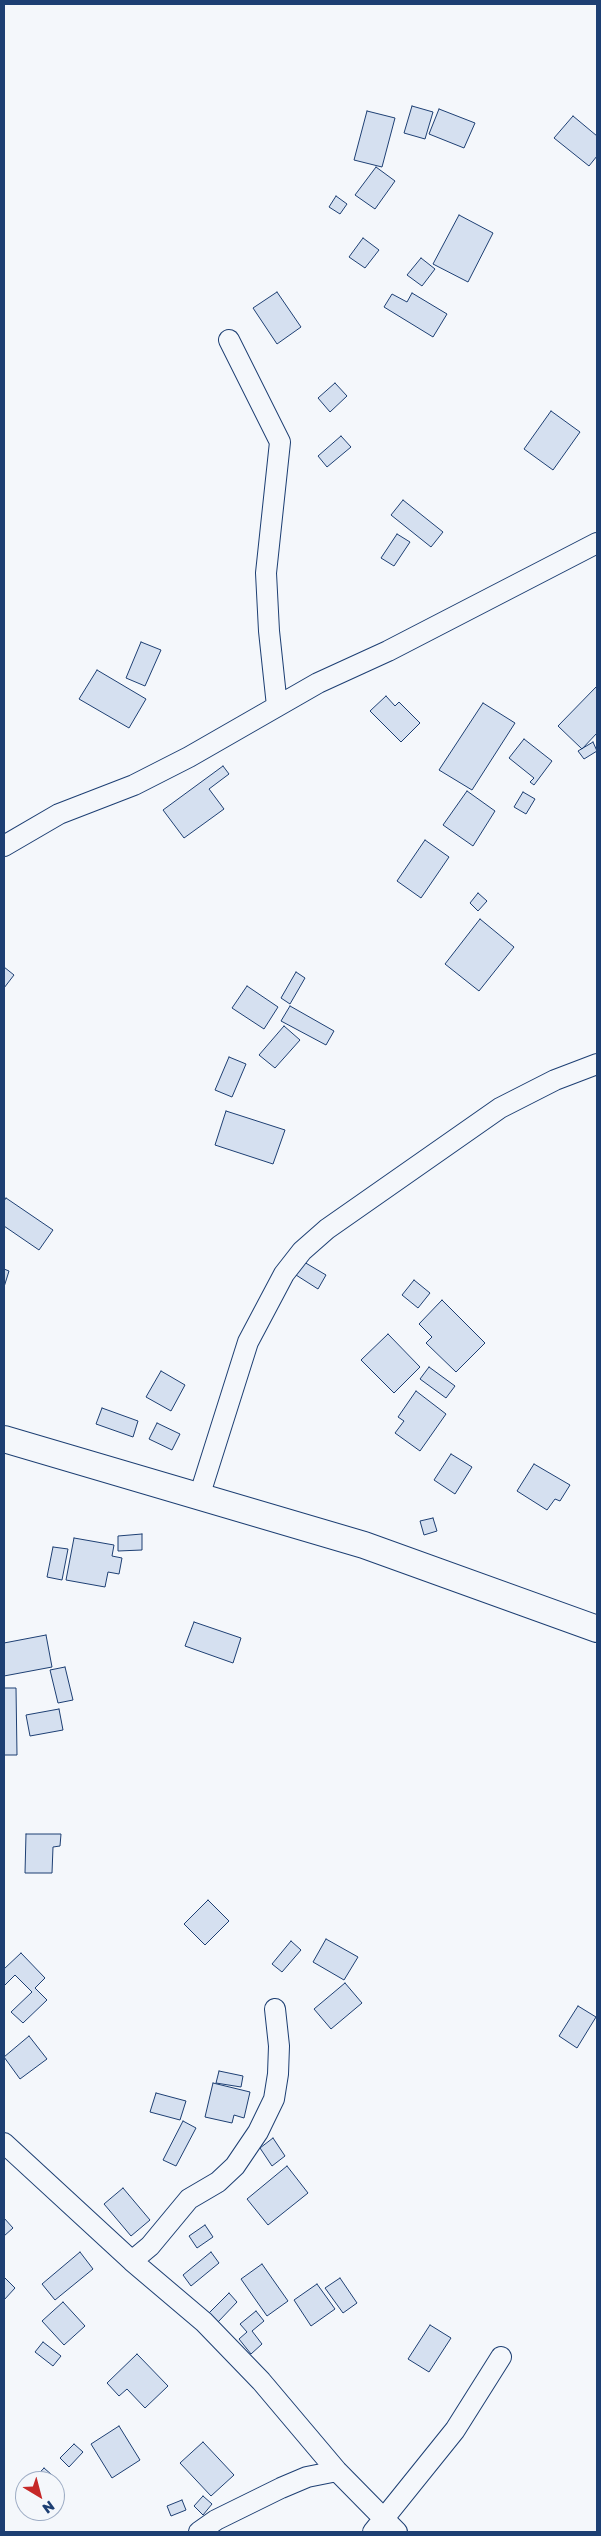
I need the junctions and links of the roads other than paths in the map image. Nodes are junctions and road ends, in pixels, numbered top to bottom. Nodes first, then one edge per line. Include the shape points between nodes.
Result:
1 (229, 340) dead end
2 (597, 543) edge
3 (277, 706) junction
4 (4, 846) edge
5 (597, 1064) edge
6 (4, 1439) edge
7 (199, 1497) junction
8 (597, 1629) edge
9 (275, 2009) dead end
10 (4, 2143) edge
11 (132, 2261) junction
12 (501, 2356) dead end
13 (338, 2471) junction
14 (384, 2527) edge
15 (199, 2532) edge

1 - 3 street via 280,442 266,573 268,631
2 - 3 street
3 - 4 street via 189,757 134,785 59,814
5 - 7 street via 555,1080 500,1108 327,1229 302,1251 284,1274 248,1342
6 - 7 main road
7 - 8 main road via 364,1546
9 - 11 street via 280,2046 278,2074 274,2099 258,2132 234,2166 218,2182 189,2199 150,2246
10 - 11 street
11 - 13 street via 204,2322 261,2381
12 - 14 street via 455,2430
13 - 14 street
13 - 15 street via 307,2477 281,2488 216,2520

